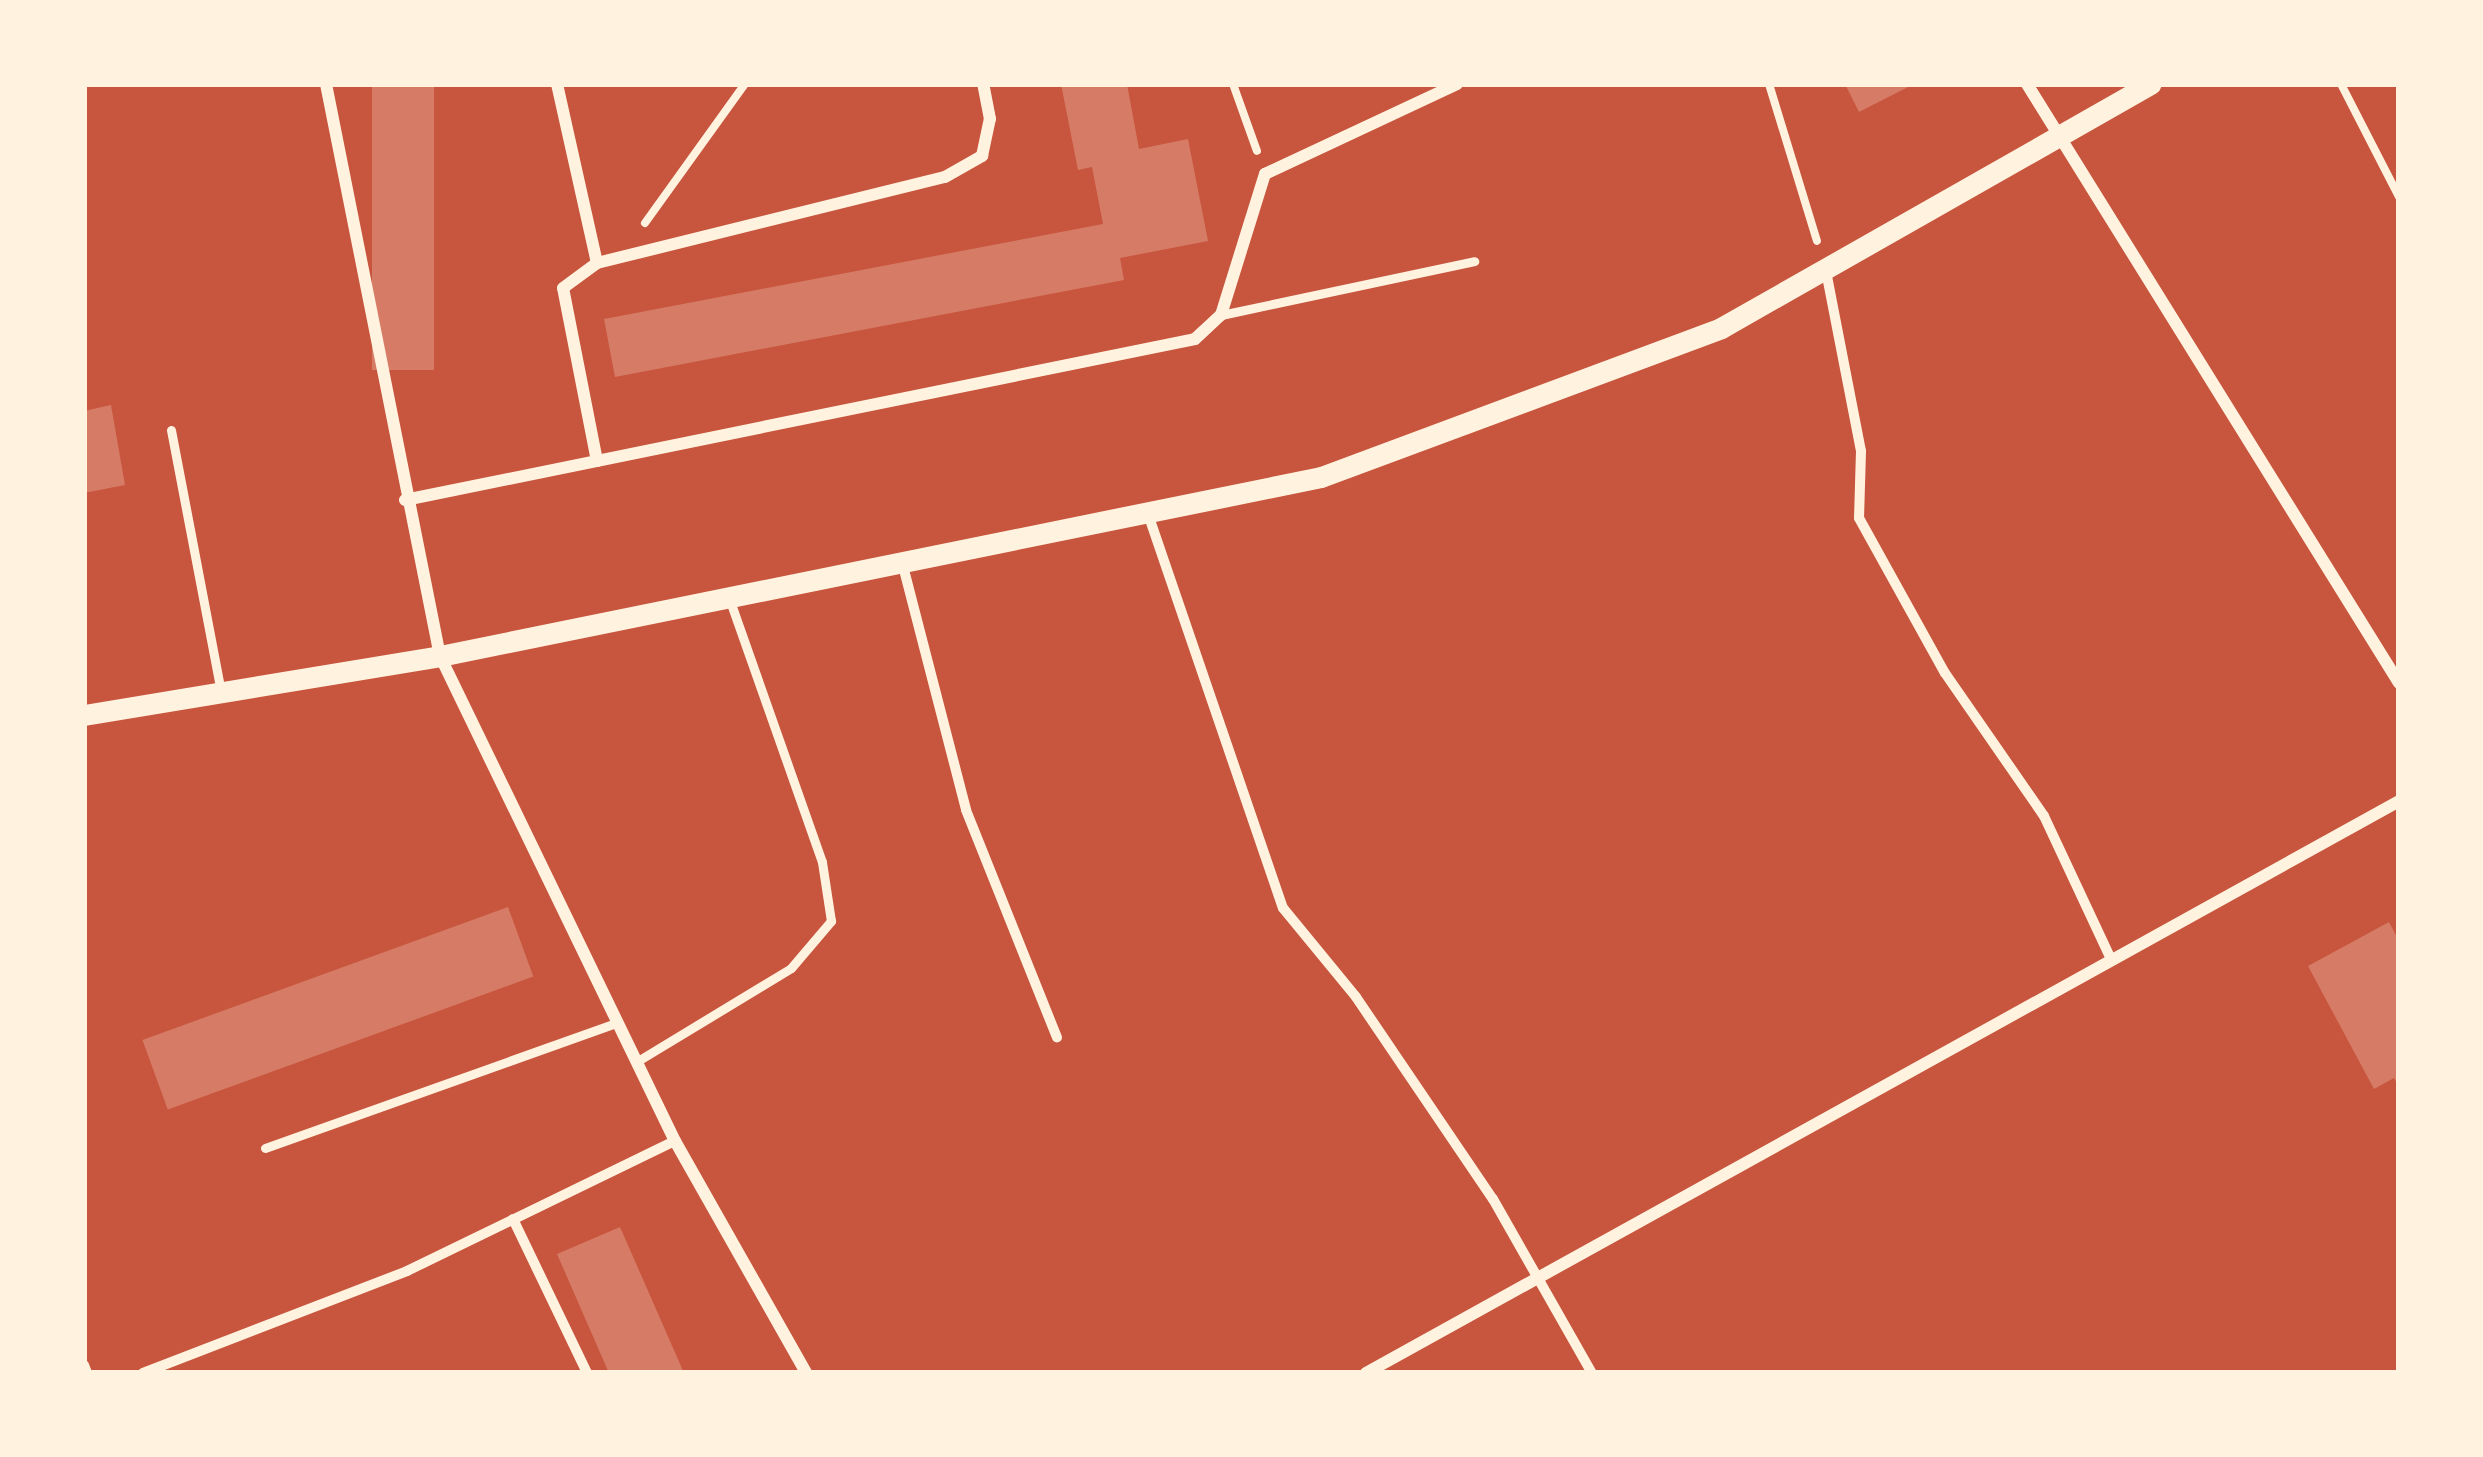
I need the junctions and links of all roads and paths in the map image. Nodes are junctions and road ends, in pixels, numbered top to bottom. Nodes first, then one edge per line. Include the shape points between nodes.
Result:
1 (326, 84) edge
2 (557, 84) edge
3 (745, 84) edge
4 (983, 84) edge
5 (1234, 84) edge
6 (1457, 84) edge
7 (1768, 84) edge
8 (2027, 84) edge
9 (2150, 84) edge
10 (2341, 84) edge
11 (2056, 137) junction
12 (1264, 174) junction
13 (2399, 197) edge
14 (1474, 261) dead end
15 (597, 263) junction
16 (1826, 271) junction
17 (1221, 315) junction
18 (171, 430) dead end
19 (597, 460) junction
20 (405, 500) junction
21 (1148, 514) junction
22 (902, 560) junction
23 (728, 596) junction
24 (440, 656) junction
25 (2399, 682) edge
26 (221, 692) junction
27 (84, 715) edge
28 (2399, 801) edge
29 (2110, 957) junction
30 (617, 1023) junction
31 (1057, 1037) dead end
32 (636, 1062) junction
33 (675, 1141) junction
34 (265, 1148) dead end
35 (513, 1219) junction
36 (1540, 1278) junction
37 (143, 1373) edge
38 (587, 1373) edge
39 (806, 1373) edge
40 (1366, 1373) edge
41 (1592, 1373) edge

1 - 20 street
2 - 15 street
3 - 15 path via 659,211
4 - 15 street via 990,119 982,156 945,177
5 - 12 path
6 - 12 street
7 - 16 path
8 - 11 street
9 - 11 street
10 - 13 path
11 - 16 street
11 - 25 street
12 - 17 street
14 - 17 lane
15 - 19 street via 563,288
16 - 21 street via 1721,328 1321,477
16 - 29 street via 1861,451 1858,518 1945,673 2044,816
17 - 19 street via 1195,339
18 - 26 lane
19 - 20 street
20 - 24 street
21 - 22 street
21 - 36 street via 1283,908 1356,997
22 - 23 street
22 - 31 street via 966,810
23 - 24 street
23 - 32 lane via 822,862 831,920 791,968
24 - 26 street
24 - 30 street
26 - 27 street
28 - 29 street
29 - 36 street
30 - 32 street
30 - 34 lane
32 - 33 street
33 - 35 street
33 - 39 street
35 - 37 street
35 - 38 street
36 - 40 street
36 - 41 street

